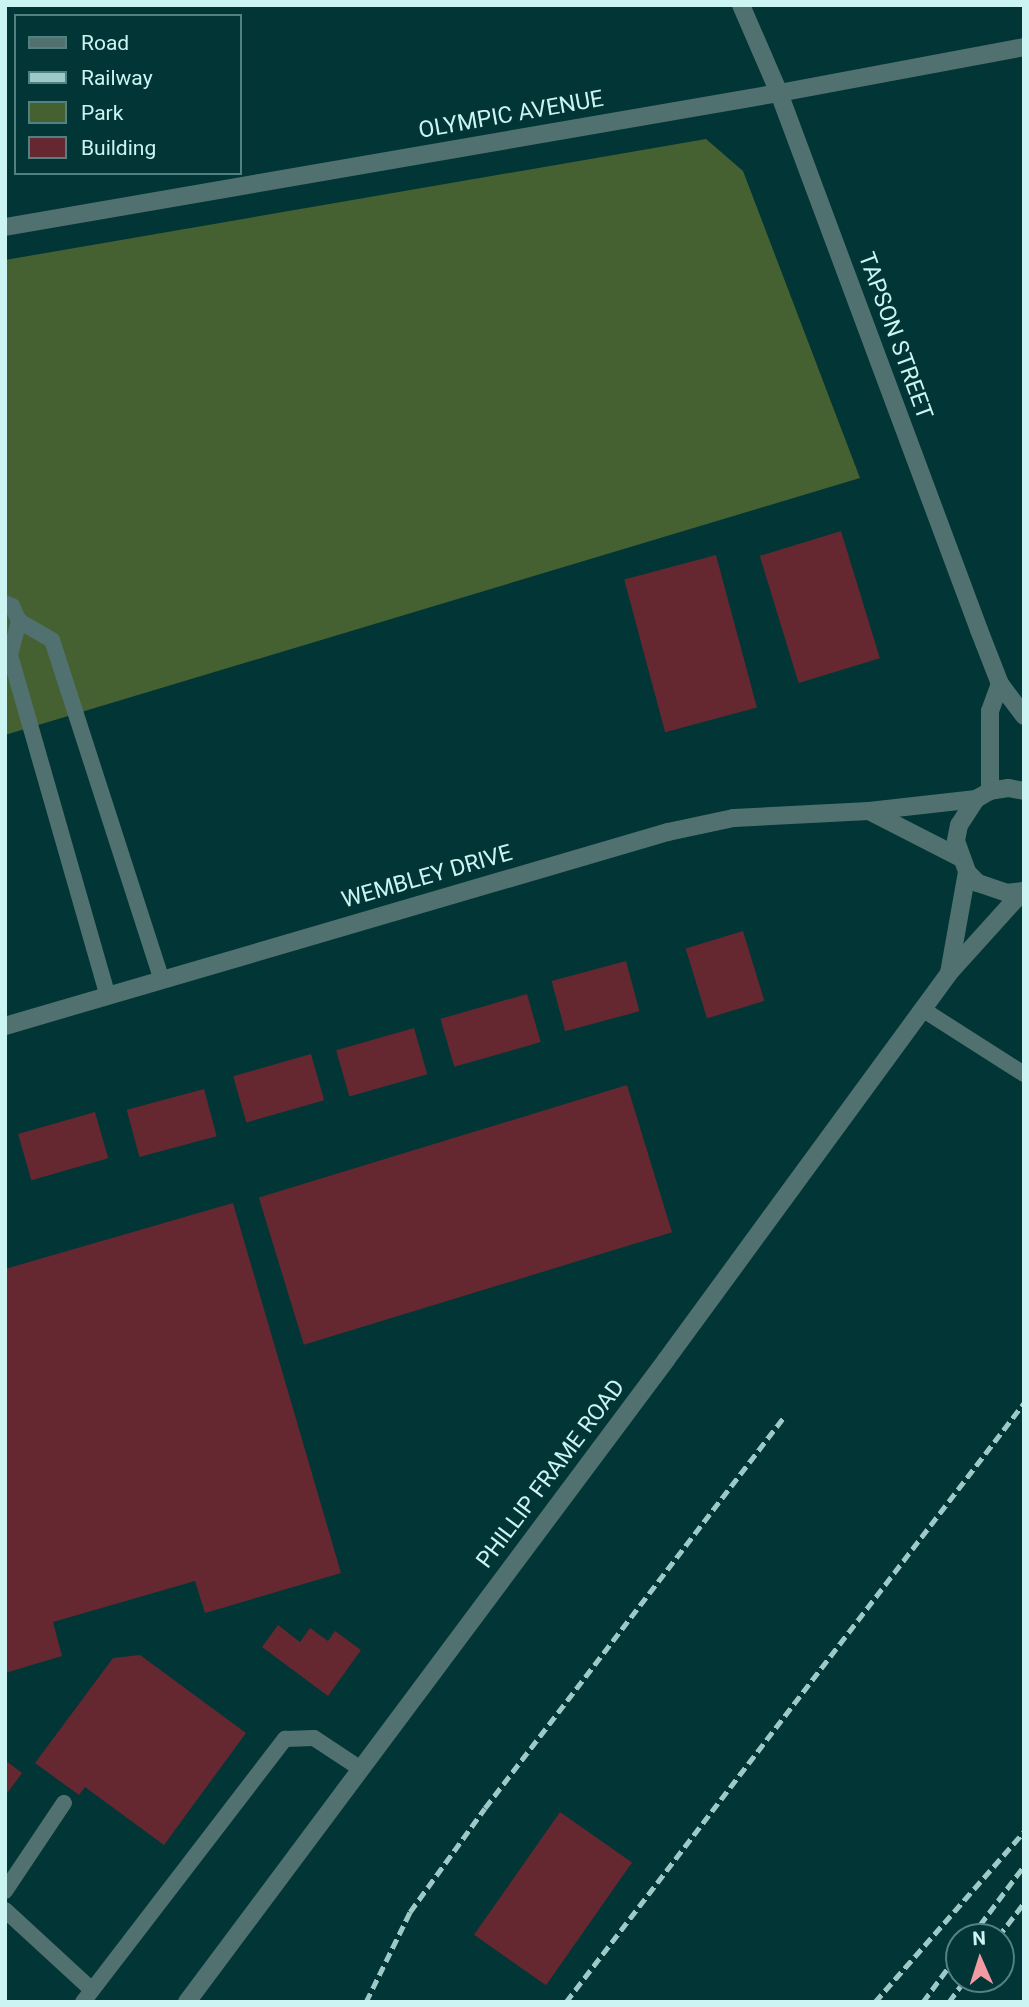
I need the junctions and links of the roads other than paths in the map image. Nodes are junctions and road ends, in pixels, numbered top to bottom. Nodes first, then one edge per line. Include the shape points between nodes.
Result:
1 (741, 5) edge
2 (1024, 47) edge
3 (779, 93) junction
4 (5, 227) edge
5 (5, 603) edge
6 (19, 621) junction
7 (1000, 684) junction
8 (1024, 716) edge
9 (1024, 790) edge
10 (983, 795) junction
11 (869, 811) junction
12 (963, 864) junction
13 (1023, 891) edge
14 (950, 973) junction
15 (162, 980) junction
16 (108, 996) junction
17 (922, 1009) junction
18 (5, 1026) edge
19 (1024, 1074) edge
20 (361, 1769) junction
21 (64, 1803) dead end
22 (5, 1891) edge
23 (5, 1910) edge
24 (88, 1996) edge
25 (187, 2002) edge

1 - 3 street, TAPSON STREET
2 - 3 street, OLYMPIC AVENUE
3 - 4 street, OLYMPIC AVENUE
3 - 7 street, TAPSON STREET
5 - 6 lane
6 - 15 lane via 52,640
6 - 16 lane via 10,655
7 - 8 street, TAPSON STREET
7 - 10 street via 990,711
9 - 10 street, WEMBLEY DRIVE via 1008,788
10 - 11 street, WEMBLEY DRIVE
10 - 12 street, PHILLIP FRAME ROAD via 959,825
11 - 12 street
11 - 15 street, WEMBLEY DRIVE via 734,818 668,832
12 - 13 street via 992,890
12 - 14 street, PHILLIP FRAME ROAD
13 - 14 street, PHILLIP FRAME ROAD
14 - 17 street, PHILLIP FRAME ROAD
15 - 16 street, WEMBLEY DRIVE
16 - 18 street, WEMBLEY DRIVE
17 - 19 lane
17 - 20 street, PHILLIP FRAME ROAD
20 - 24 lane via 314,1738 285,1739
20 - 25 street, PHILLIP FRAME ROAD
21 - 22 lane
23 - 24 lane

